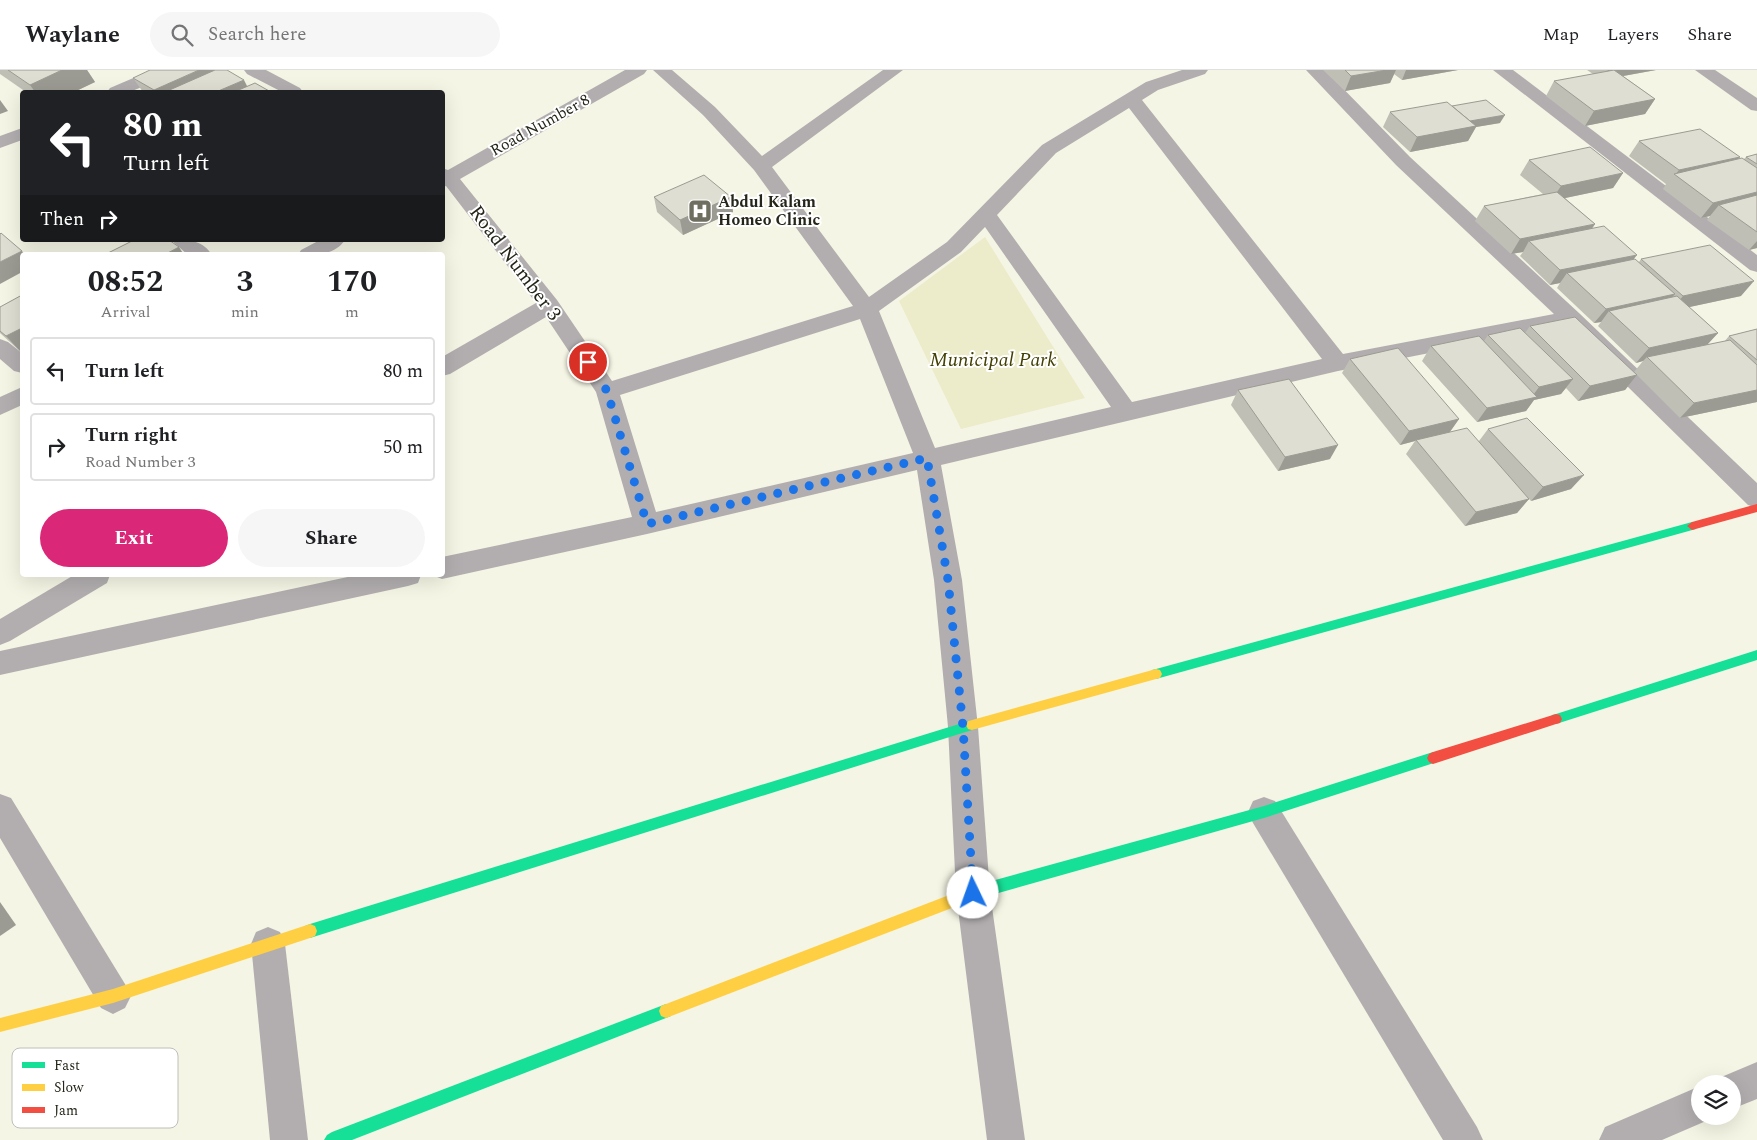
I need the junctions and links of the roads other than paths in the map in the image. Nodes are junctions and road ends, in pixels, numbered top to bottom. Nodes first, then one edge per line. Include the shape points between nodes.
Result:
1 (166, 70) edge
2 (253, 70) edge
3 (638, 70) edge
4 (662, 70) edge
5 (894, 70) edge
6 (1199, 70) edge
7 (1315, 70) edge
8 (1502, 70) edge
9 (1704, 70) edge
10 (121, 90) edge
11 (290, 90) edge
12 (1131, 98) junction
13 (1757, 106) edge
14 (20, 135) edge
15 (0, 142) edge
16 (761, 166) junction
17 (445, 177) edge
18 (986, 214) junction
19 (183, 242) edge
20 (331, 242) edge
21 (198, 252) edge
22 (313, 252) edge
23 (1757, 265) edge
24 (549, 305) junction
25 (867, 309) junction
26 (1571, 318) junction
27 (0, 347) edge
28 (20, 363) edge
29 (1338, 363) junction
30 (445, 366) edge
31 (607, 391) junction
32 (20, 396) edge
33 (0, 408) edge
34 (1126, 411) junction
35 (927, 458) junction
36 (1757, 498) edge
37 (1757, 508) edge
38 (647, 524) junction
39 (445, 567) edge
40 (94, 577) edge
41 (399, 577) edge
42 (0, 633) edge
43 (1757, 655) edge
44 (0, 663) edge
45 (963, 727) junction
46 (0, 810) edge
47 (1264, 812) junction
48 (973, 893) junction
49 (268, 944) junction
50 (113, 996) junction
51 (0, 1025) edge
52 (1757, 1080) edge
53 (1741, 1087) edge
54 (1691, 1109) edge
55 (289, 1140) edge
56 (332, 1140) edge
57 (1006, 1140) edge
58 (1464, 1140) edge
59 (1618, 1140) edge

1 - 10 street
2 - 11 street
3 - 17 street, Road Number 8
4 - 16 street via 709,110
5 - 16 street
6 - 12 street via 1152,86
7 - 26 street via 1403,161
8 - 23 street
9 - 13 street
12 - 18 street via 1049,149
12 - 29 street
14 - 15 street
16 - 25 street
17 - 24 street, Road Number 3
18 - 25 street via 954,247
18 - 34 street
19 - 21 street
20 - 22 street
24 - 30 street
24 - 31 street, Road Number 3
25 - 31 street
25 - 35 street
26 - 29 street
26 - 36 street
27 - 28 street
29 - 34 street
31 - 38 street, Road Number 3
32 - 33 street
34 - 35 street
35 - 38 street
35 - 45 street via 948,580
37 - 45 street
38 - 39 street
40 - 42 street
41 - 44 street
43 - 47 street
45 - 48 street
45 - 49 street
46 - 50 street
47 - 48 street
47 - 58 street
48 - 56 street
48 - 57 street
49 - 50 street
49 - 55 street
50 - 51 street
52 - 53 street
54 - 59 street

